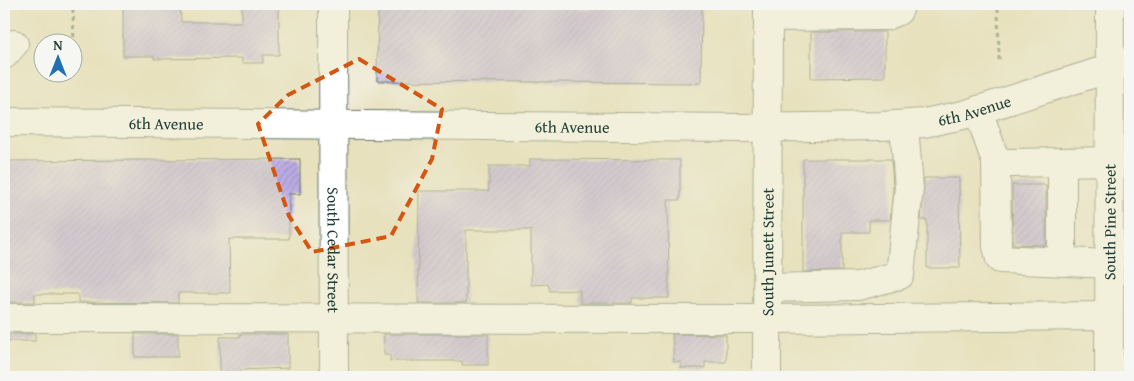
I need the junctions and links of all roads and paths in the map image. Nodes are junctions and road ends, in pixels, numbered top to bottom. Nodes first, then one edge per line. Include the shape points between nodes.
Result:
1 (333, 4) edge
2 (900, 4) edge
3 (1110, 4) edge
4 (998, 8) dead end
5 (73, 9) dead end
6 (768, 10) edge
7 (74, 32) edge
8 (999, 62) dead end
9 (1120, 65) edge
10 (978, 110) junction
11 (4, 122) edge
12 (333, 123) junction
13 (904, 124) junction
14 (768, 128) junction
15 (1110, 161) junction
16 (996, 162) junction
17 (1062, 162) junction
18 (1062, 262) junction
19 (1110, 264) junction
20 (768, 288) junction
21 (1109, 316) junction
22 (4, 318) edge
23 (333, 319) junction
24 (767, 319) junction
25 (334, 377) edge
26 (767, 377) edge
27 (1109, 377) edge

1 - 12 street, South Cedar Street
2 - 6 street via 898,11 886,16
3 - 9 street, South Pine Street
4 - 8 path
5 - 7 path
6 - 14 street, South Junett Street
9 - 10 street, 6th Avenue
9 - 15 street, South Pine Street
10 - 13 street, 6th Avenue via 924,123
10 - 16 street
11 - 12 street, 6th Avenue
12 - 14 street, 6th Avenue
12 - 23 street, South Cedar Street
13 - 14 street, 6th Avenue
13 - 20 street via 909,188 900,274 858,286
14 - 20 street, South Junett Street
15 - 17 street
15 - 19 street, South Pine Street
16 - 17 street
16 - 18 street via 1000,259
17 - 18 street
18 - 19 street
19 - 21 street, South Pine Street
20 - 24 street, South Junett Street
21 - 24 street
21 - 27 street, South Pine Street
22 - 23 street
23 - 24 street
23 - 25 street, South Cedar Street
24 - 26 street, South Junett Street

